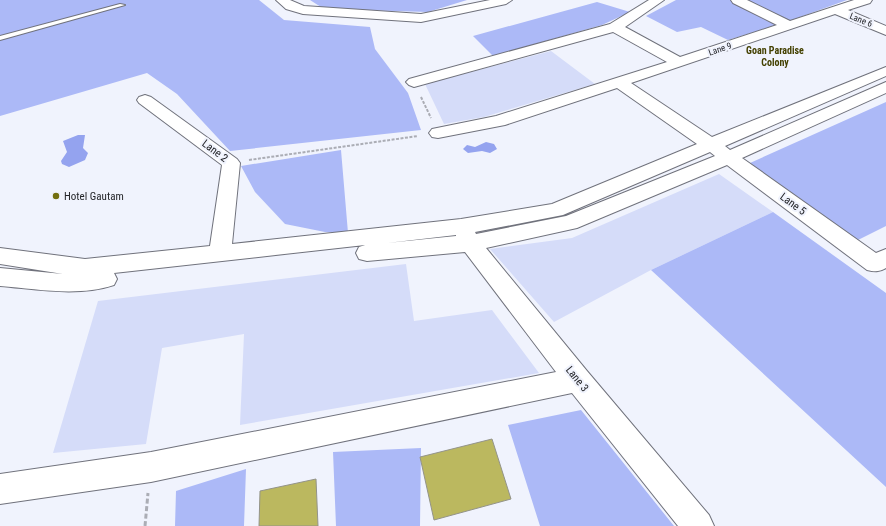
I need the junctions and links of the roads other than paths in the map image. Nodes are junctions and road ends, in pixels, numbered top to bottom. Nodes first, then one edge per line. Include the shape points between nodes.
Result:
1 (282, 0) edge
2 (506, 0) edge
3 (658, 0) edge
4 (737, 0) edge
5 (866, 0) edge
6 (122, 5) dead end
7 (836, 10) junction
8 (789, 26) junction
9 (615, 27) junction
10 (886, 30) edge
11 (0, 38) edge
12 (680, 63) junction
13 (886, 70) edge
14 (414, 82) road end
15 (620, 83) junction
16 (886, 87) edge
17 (145, 100) dead end
18 (438, 133) road end
19 (711, 145) junction
20 (728, 157) junction
21 (466, 235) junction
22 (220, 254) junction
23 (0, 256) edge
24 (881, 261) edge
25 (0, 277) edge
26 (578, 380) junction
27 (0, 489) edge
28 (698, 526) edge

1 - 2 street via 303,10 421,18
3 - 9 street
4 - 8 street
5 - 7 street, Lane 9
6 - 11 lane
7 - 8 street, Lane 9
7 - 10 street, Lane 6
8 - 12 street, Lane 9
9 - 12 street
9 - 14 street
12 - 15 street, Lane 9
13 - 19 street
15 - 18 street, Lane 9 via 498,121
15 - 19 street
16 - 20 street
17 - 22 street, Lane 2 via 231,163
19 - 20 street, Lane 5
19 - 21 street via 556,210
20 - 21 street via 570,223
20 - 24 street, Lane 5
21 - 22 street
21 - 25 street via 67,283
21 - 26 street, Lane 3
22 - 23 street via 85,268
26 - 27 street via 151,467
26 - 28 street, Lane 3

